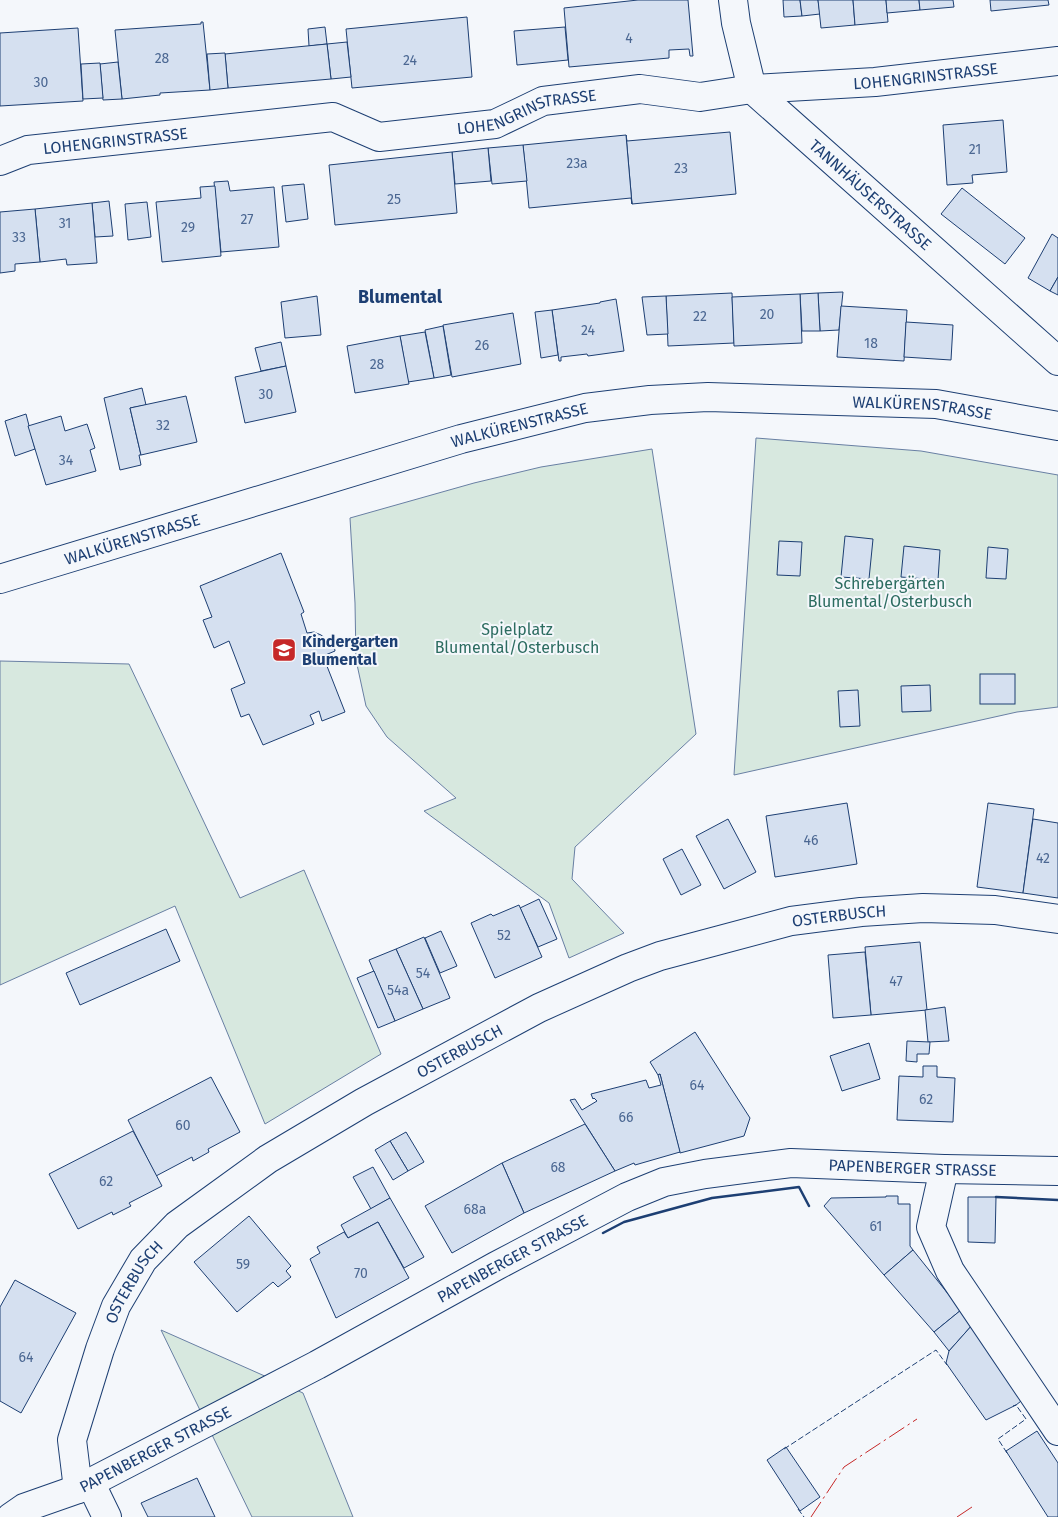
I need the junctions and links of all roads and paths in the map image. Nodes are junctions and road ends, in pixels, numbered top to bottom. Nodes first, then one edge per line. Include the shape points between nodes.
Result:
1 (733, 0) edge
2 (1058, 61) edge
3 (752, 89) junction
4 (0, 161) edge
5 (1058, 361) edge
6 (1058, 426) edge
7 (0, 579) edge
8 (1058, 919) edge
9 (944, 1169) junction
10 (1058, 1171) edge
11 (1058, 1431) edge
12 (84, 1485) junction
13 (11, 1517) edge
14 (107, 1517) edge

1 - 3 street
2 - 3 street, LOHENGRINSTRASSE via 875,82
3 - 4 street, LOHENGRINSTRASSE via 700,97 640,90 542,101 495,124 379,137 332,117 28,150
3 - 5 street, TANNHÄUSERSTRASSE
6 - 7 street, WALKÜRENSTRASSE via 936,404 708,397 585,408 451,442
8 - 12 street, OSTERBUSCH via 996,910 923,908 861,912 791,921 711,942 628,968 539,1008 364,1102 268,1159 177,1225 144,1260 116,1306 72,1440
9 - 10 street, PAPENBERGER STRASSE
9 - 11 street via 931,1226 950,1271
9 - 12 street, PAPENBERGER STRASSE via 791,1163 664,1182 609,1206 317,1365
12 - 13 street, PAPENBERGER STRASSE via 24,1508
12 - 14 street, OSTERBUSCH

